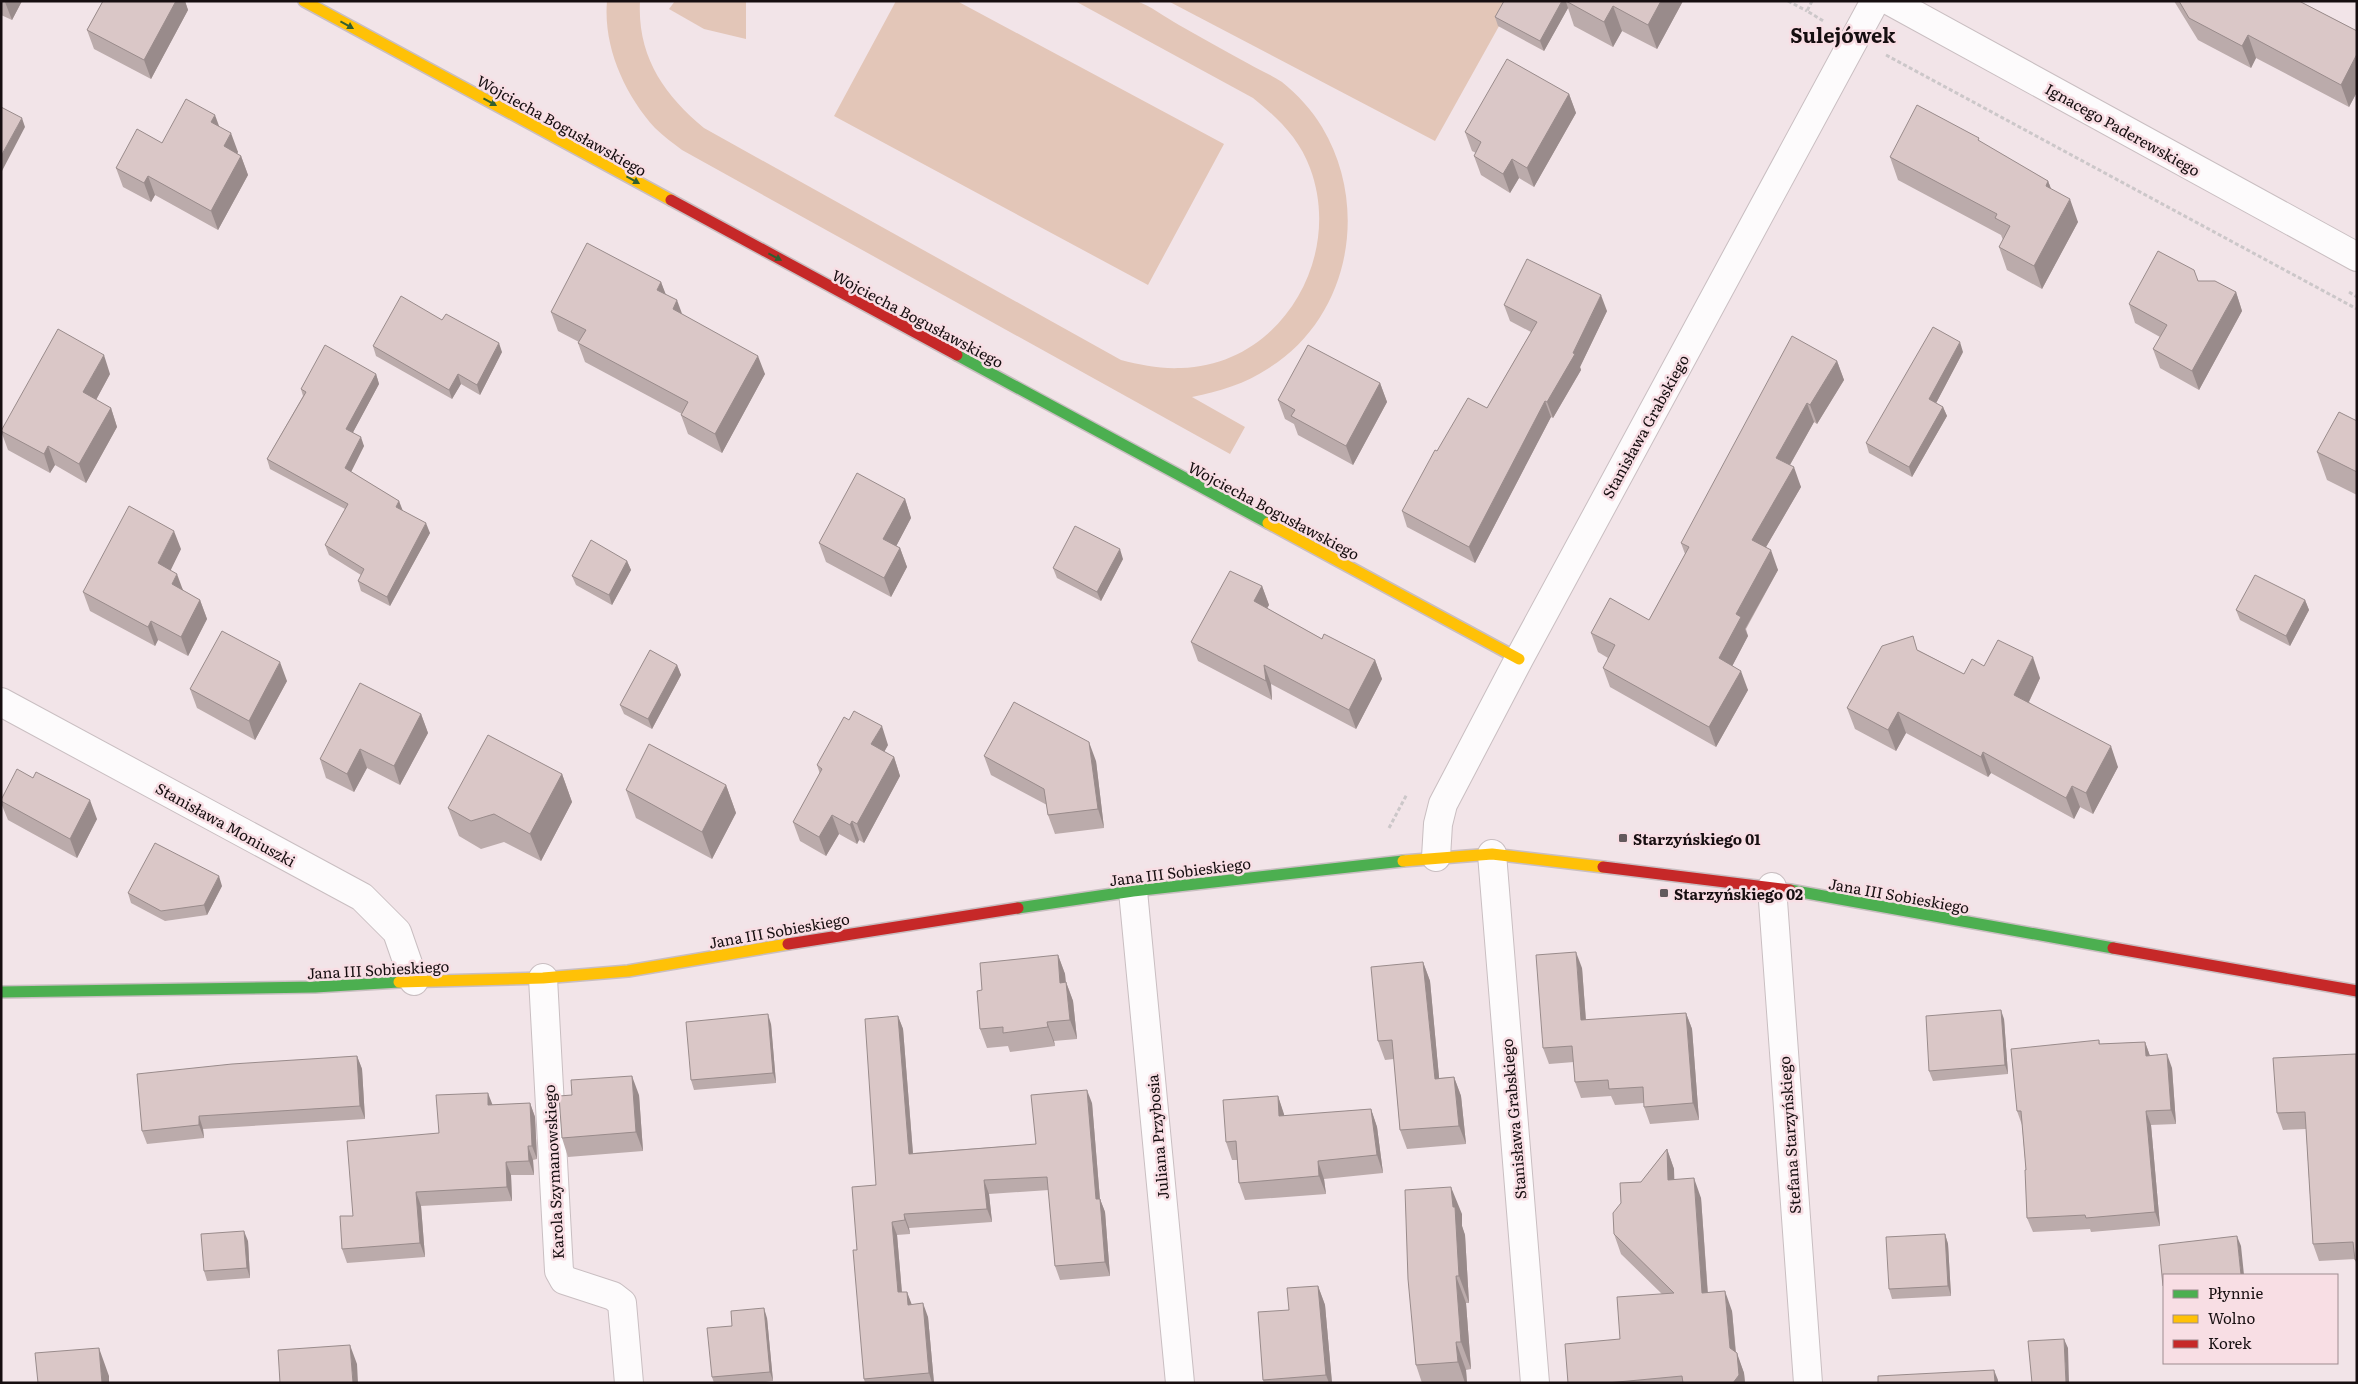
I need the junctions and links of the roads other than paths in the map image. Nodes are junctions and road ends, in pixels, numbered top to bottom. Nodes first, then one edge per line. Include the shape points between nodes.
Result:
1 (304, 1) edge
2 (1875, 1) edge
3 (1890, 1) edge
4 (2357, 257) edge
5 (1518, 659) junction
6 (1, 702) edge
7 (1492, 854) junction
8 (1436, 857) junction
9 (1772, 887) junction
10 (1133, 891) junction
11 (543, 978) junction
12 (414, 981) junction
13 (2357, 990) edge
14 (1, 992) edge
15 (629, 1383) edge
16 (1180, 1383) edge
17 (1535, 1383) edge
18 (1808, 1383) edge

1 -> 5 street, Wojciecha Bogusławskiego
2 - 5 street, Stanisława Grabskiego
3 - 4 street, Ignacego Paderewskiego
5 - 8 street, Stanisława Grabskiego via 1443,804
6 - 12 street, Stanisława Moniuszki via 362,897 397,932
7 - 8 street, Jana III Sobieskiego
7 - 9 street, Jana III Sobieskiego
7 - 17 street, Stanisława Grabskiego
8 - 10 street, Jana III Sobieskiego
9 - 13 street, Jana III Sobieskiego
9 - 18 street, Stefana Starzyńskiego
10 - 11 street, Jana III Sobieskiego via 890,926 662,966
10 - 16 street, Juliana Przybosia
11 - 12 street, Jana III Sobieskiego
11 - 15 street, Karola Szymanowskiego via 559,1271 564,1280 613,1296 622,1303
12 - 14 street, Jana III Sobieskiego via 315,987

